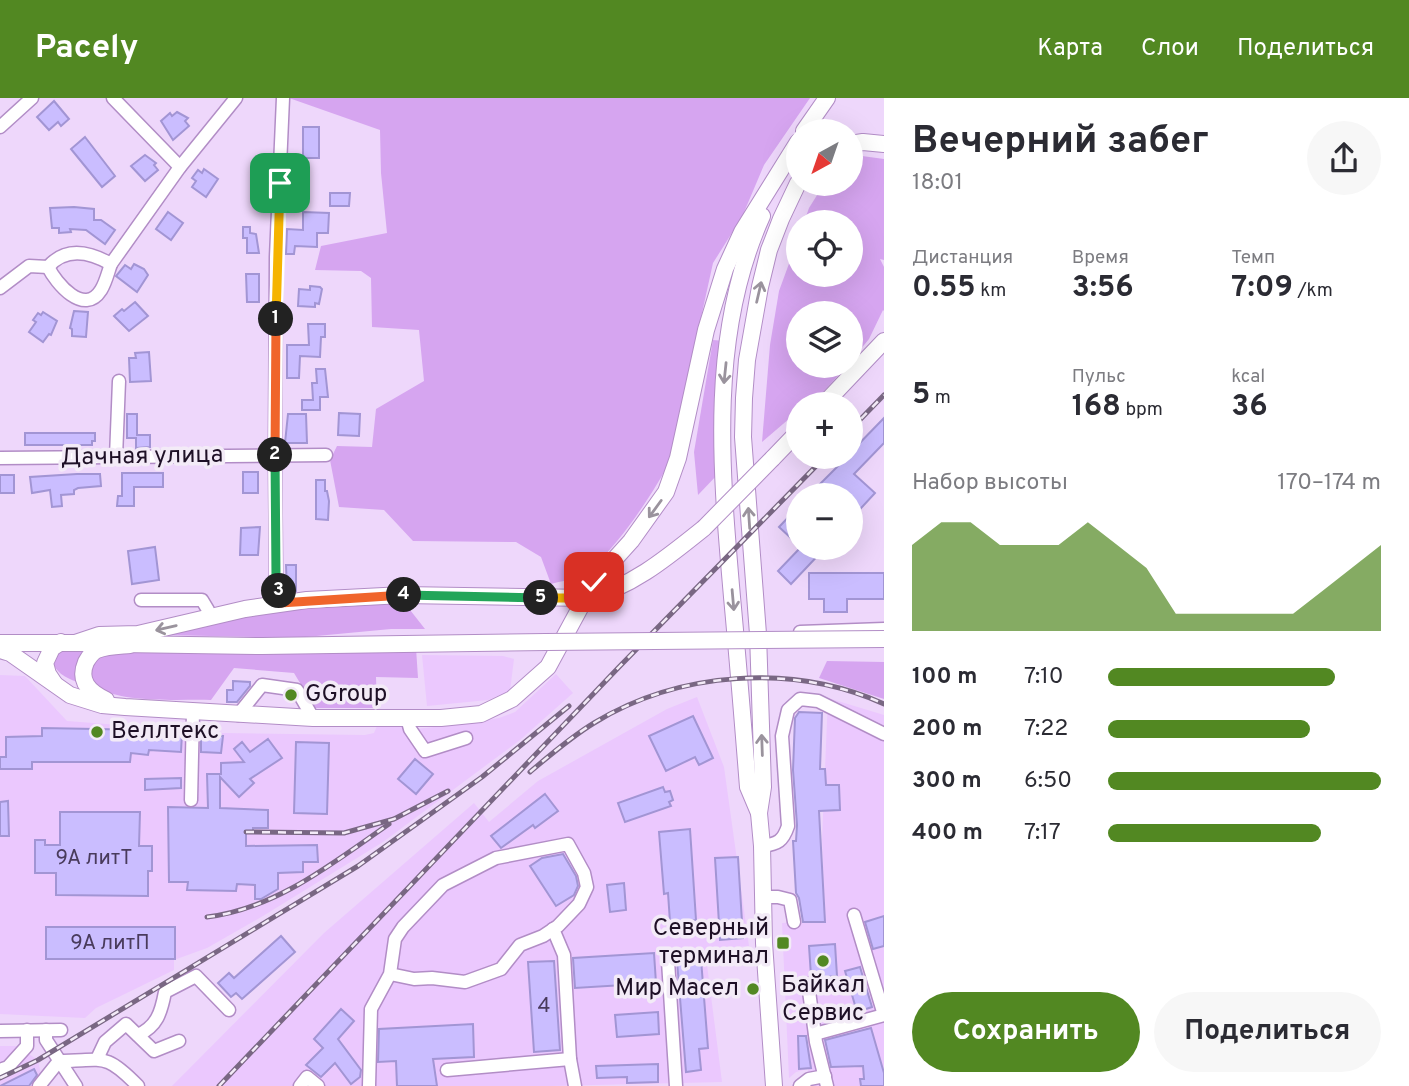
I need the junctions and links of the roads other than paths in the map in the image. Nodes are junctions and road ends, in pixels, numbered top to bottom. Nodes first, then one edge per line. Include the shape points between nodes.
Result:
1 (32, 98) edge
2 (113, 98) edge
3 (236, 98) edge
4 (283, 98) edge
5 (827, 98) edge
6 (812, 119) edge
7 (0, 127) edge
8 (863, 144) edge
9 (881, 145) edge
10 (786, 163) edge
11 (180, 167) junction
12 (783, 168) junction
13 (791, 196) edge
14 (111, 264) junction
15 (48, 267) junction
16 (0, 288) edge
17 (884, 341) edge
18 (118, 381) dead end
19 (835, 392) edge
20 (786, 444) edge
21 (275, 454) junction
22 (326, 455) dead end
23 (116, 457) junction
24 (0, 458) edge
25 (587, 598) junction
26 (141, 600) dead end
27 (280, 603) junction
28 (209, 618) junction
29 (884, 629) edge
30 (758, 634) junction
31 (884, 639) edge
32 (68, 642) junction
33 (0, 643) edge
34 (130, 645) junction
35 (0, 650) edge
36 (57, 686) junction
37 (125, 707) junction
38 (193, 712) junction
39 (238, 715) junction
40 (313, 718) junction
41 (407, 718) junction
42 (884, 734) edge
43 (466, 738) dead end
44 (191, 800) dead end
45 (759, 813) junction
46 (762, 846) junction
47 (764, 897) junction
48 (853, 915) dead end
49 (794, 922) dead end
50 (554, 929) junction
51 (668, 961) dead end
52 (390, 974) junction
53 (808, 984) dead end
54 (229, 1010) dead end
55 (884, 1015) edge
56 (27, 1030) junction
57 (46, 1030) junction
58 (61, 1030) dead end
59 (0, 1031) edge
60 (815, 1034) junction
61 (138, 1035) junction
62 (179, 1041) dead end
63 (97, 1059) junction
64 (570, 1059) junction
65 (59, 1061) junction
66 (0, 1070) edge
67 (447, 1070) dead end
68 (826, 1081) edge
69 (39, 1086) edge
70 (76, 1086) edge
71 (138, 1086) edge
72 (300, 1086) edge
73 (318, 1086) edge
74 (369, 1086) edge
75 (575, 1086) edge
76 (676, 1086) edge
77 (774, 1086) edge
78 (800, 1086) edge

1 - 7 street
2 - 11 street
3 - 11 street
4 - 21 street
5 - 6 main road
8 - 9 main road
10 - 12 main road
11 - 14 street
12 -> 25 main road via 742,232 721,279 666,492 594,582
12 -> 45 main road via 746,252 729,325 723,394 723,491 748,788
30 -> 13 main road via 743,437 747,360 769,250
14 - 15 street via 75,252 55,258
14 - 15 street via 101,291 88,299 70,295
15 - 16 street via 29,267
17 - 19 main road
18 - 23 street
20 - 25 main road, bridge via 704,528 645,572
21 - 22 street, Дачная улица
21 - 23 street, Дачная улица
21 - 27 street
23 - 24 street, Дачная улица
25 - 27 main road via 403,595
25 - 41 main road via 548,667 513,699 481,714
26 - 28 street via 202,600
27 - 28 main road
28 -> 32 main road via 138,634
29 - 30 street
45 -> 30 main road via 763,788
31 - 34 main road, bridge
32 - 33 main road
32 - 34 main road
32 - 36 main road via 52,648 45,663
34 - 37 main road via 93,652 83,675 90,691
35 - 36 main road
36 - 37 main road via 78,699
37 - 38 main road
38 - 39 main road
38 - 44 street
39 - 40 main road
39 - 40 street via 262,685 297,690
40 - 41 main road
41 - 43 street via 425,751
42 - 46 street via 818,701 800,699 788,710 782,736 788,826 784,839
45 - 46 main road
46 - 47 main road
47 - 49 street via 790,900
47 - 77 main road
48 - 55 street
50 - 52 street via 520,945 501,969 465,982
50 - 52 street via 579,904 587,887 568,844 496,858 443,885 402,928
50 - 64 street via 564,955
51 - 76 street
52 - 74 street via 371,1009
53 - 60 street
54 - 61 street via 196,976 165,992 152,1029
55 - 60 street
56 - 57 street
56 - 59 street
56 - 66 street via 27,1046
57 - 58 street
57 - 65 street via 46,1040
60 - 68 street
61 - 62 street via 153,1051
61 - 63 street via 126,1024 104,1042
63 - 65 street
63 - 71 street via 112,1062
64 - 67 street
64 - 75 street
65 - 69 street
65 - 70 street
68 - 78 street via 809,1079
72 - 73 street via 307,1077

